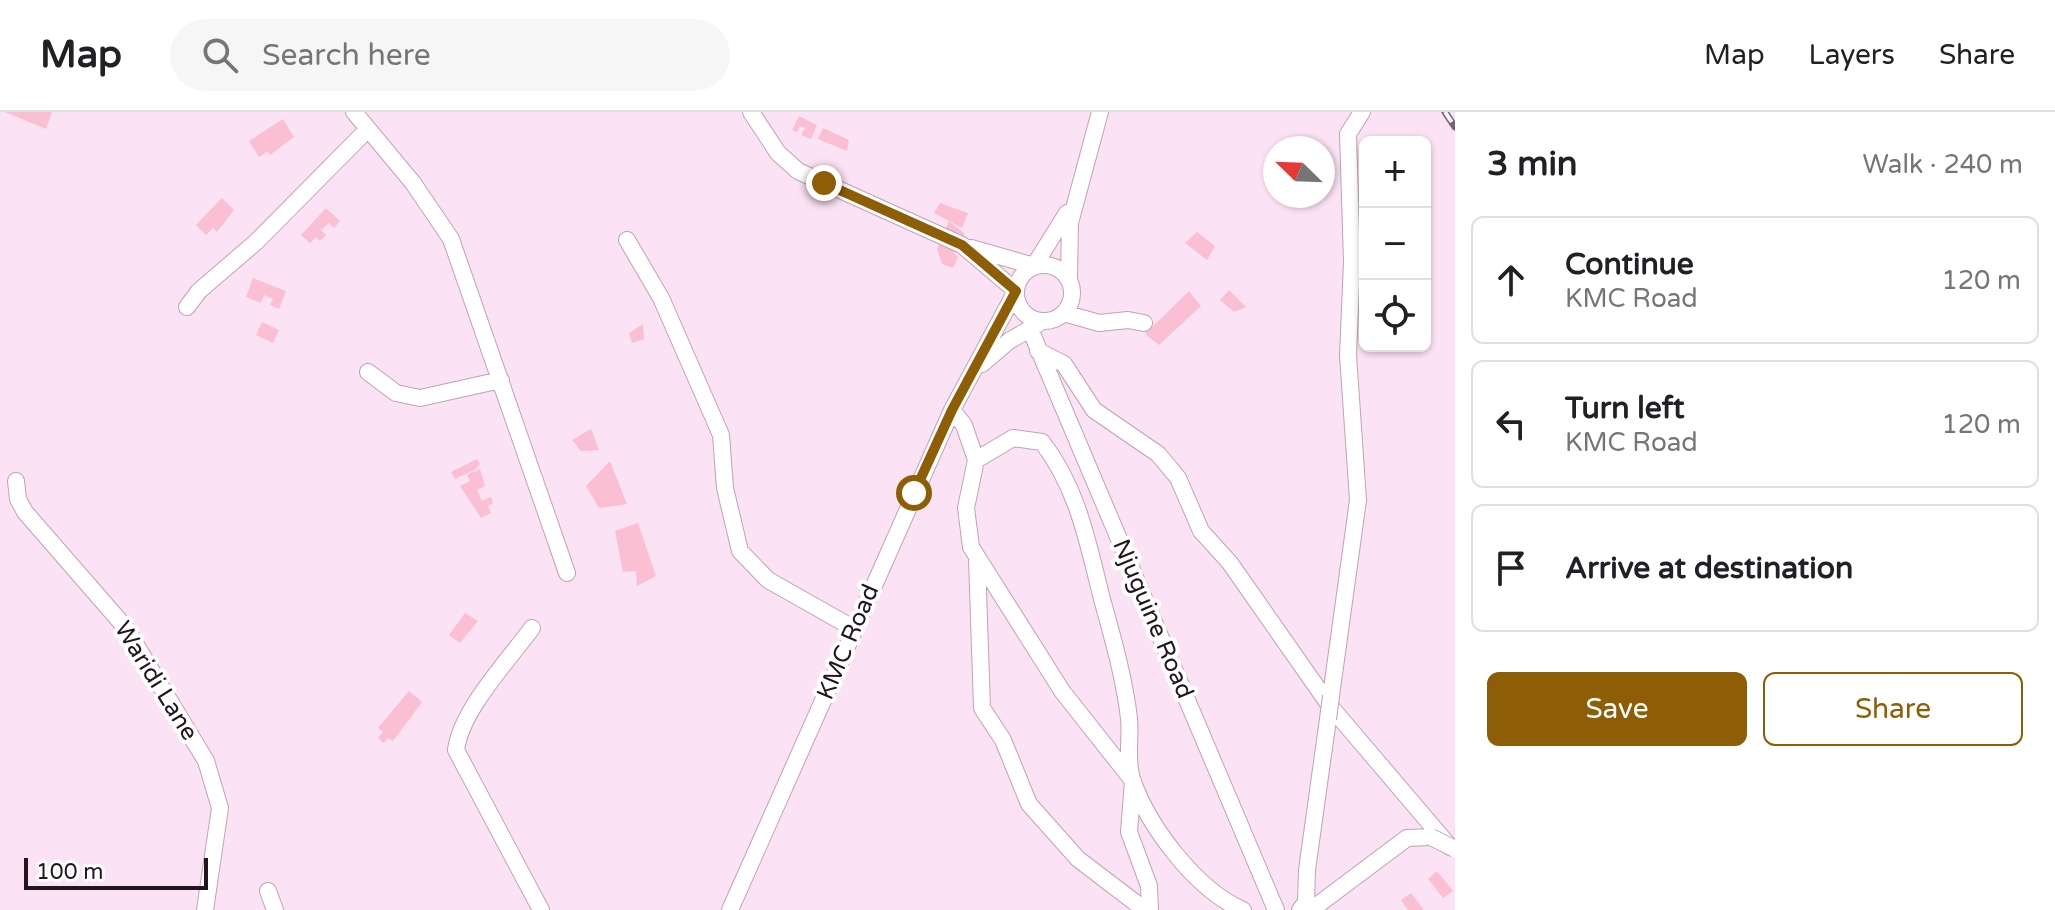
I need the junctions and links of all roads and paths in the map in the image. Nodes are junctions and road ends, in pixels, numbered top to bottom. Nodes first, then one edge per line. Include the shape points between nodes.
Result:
1 (354, 112) edge
2 (751, 112) edge
3 (1100, 112) edge
4 (1362, 112) edge
5 (367, 130) junction
6 (1077, 193) junction
7 (627, 240) dead end
8 (962, 245) junction
9 (1034, 266) junction
10 (1069, 278) junction
11 (1016, 291) junction
12 (187, 307) dead end
13 (1057, 317) junction
14 (1144, 323) dead end
15 (1030, 329) junction
16 (1038, 351) junction
17 (368, 372) dead end
18 (970, 377) junction
19 (501, 380) junction
20 (952, 410) junction
21 (976, 460) junction
22 (16, 481) dead end
23 (977, 557) junction
24 (567, 573) dead end
25 (532, 628) dead end
26 (853, 628) junction
27 (1133, 781) junction
28 (1455, 850) edge
29 (268, 891) dead end
30 (1145, 909) edge
31 (205, 910) edge
32 (275, 910) edge
33 (541, 910) edge
34 (730, 910) edge
35 (1243, 910) edge
36 (1276, 910) edge
37 (1300, 910) edge
38 (1311, 910) edge

1 - 5 street
2 - 8 street via 798,171
3 - 6 street
4 - 37 street, bridge via 1348,134 1348,355 1358,500 1306,902
5 - 12 street
5 - 19 street via 413,183 451,239
6 - 9 street
6 - 10 street via 1067,250
7 - 26 street via 661,298 721,435 725,488 740,551 768,580
8 - 9 street
8 - 11 street
9 - 10 street via 1056,266
9 - 11 street via 1023,274
10 - 13 street via 1073,296
11 - 13 street via 1028,316
11 - 18 street, KMC Road
13 - 14 street
13 - 15 street, KMC Road
15 - 16 street, Njuguine Road
15 - 18 street, KMC Road via 991,355
16 - 28 street via 1064,364 1094,410 1169,467 1201,531 1230,563 1330,706
16 - 36 street, Njuguine Road
17 - 19 street via 409,398
18 - 20 street, KMC Road
19 - 24 street
20 - 21 street via 964,425
20 - 26 street, KMC Road
21 - 23 street via 966,508
21 - 27 street via 1013,438 1042,442 1062,467 1090,544 1118,651
22 - 31 street, Waridi Lane via 25,512 125,627 206,761 220,808
23 - 27 street via 1062,691
23 - 30 street via 982,708 1009,752 1029,804 1078,859
25 - 33 street via 475,706 456,750
26 - 34 street, KMC Road
27 - 30 street via 1129,832 1149,886
27 - 35 street via 1151,824 1226,903
28 - 38 street, bridge via 1431,837 1407,838
29 - 32 street

